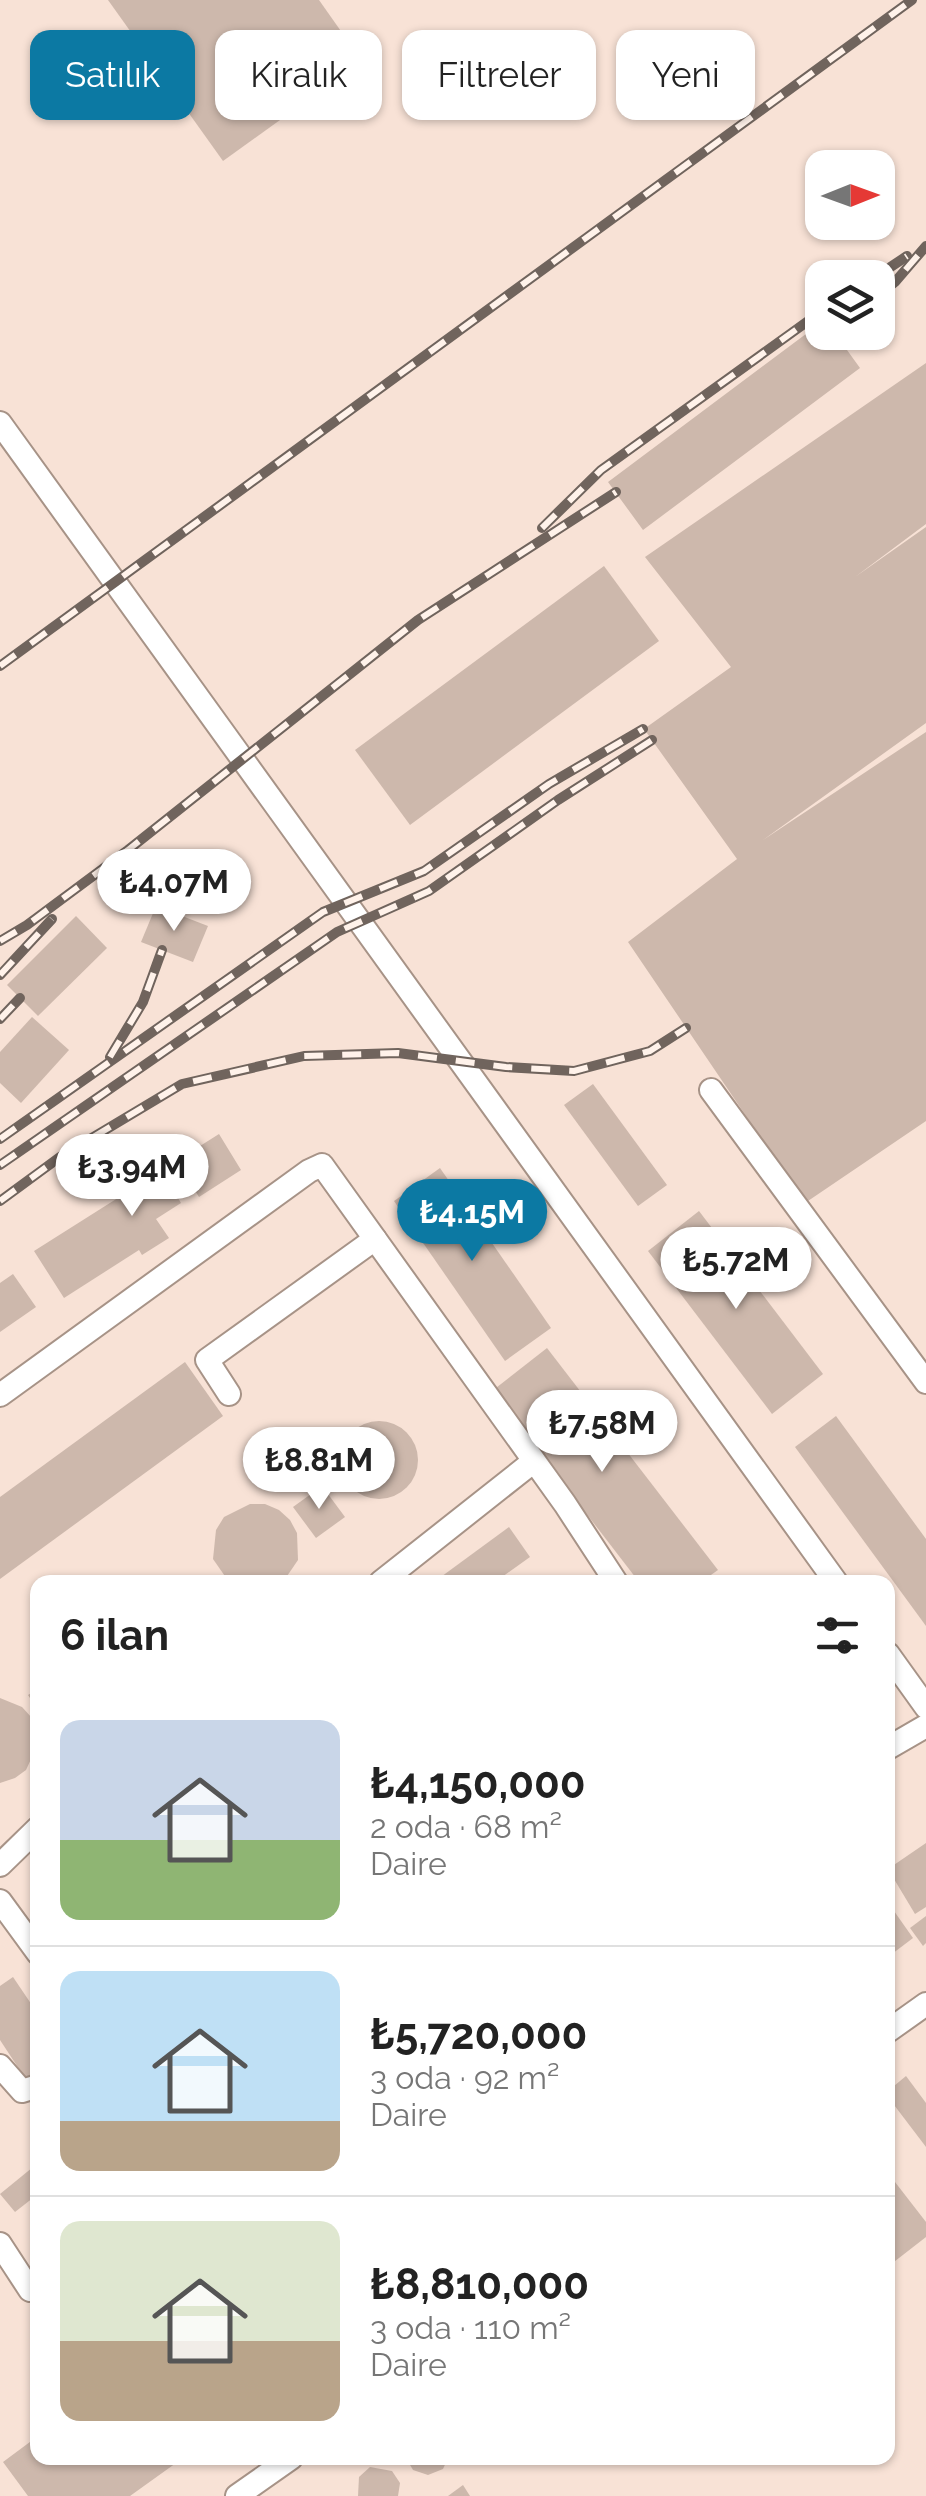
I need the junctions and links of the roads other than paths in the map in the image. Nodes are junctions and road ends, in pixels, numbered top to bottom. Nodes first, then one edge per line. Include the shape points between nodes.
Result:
1 (0, 423) edge
2 (712, 1090) dead end
3 (375, 1239) junction
4 (926, 1382) edge
5 (229, 1394) dead end
6 (0, 1395) edge
7 (534, 1461) junction
8 (390, 1575) edge
9 (611, 1575) edge
10 (831, 1575) edge
11 (895, 1664) edge
12 (926, 1708) edge
13 (926, 1726) edge
14 (895, 1744) edge
15 (30, 1836) edge
16 (0, 1866) edge
17 (0, 1901) edge
18 (30, 1941) edge
19 (926, 2004) edge
20 (895, 2026) edge
21 (0, 2066) edge
22 (30, 2088) edge
23 (0, 2244) edge
24 (30, 2290) edge
25 (281, 2465) edge
26 (237, 2496) edge

1 - 10 street
2 - 4 street
3 - 5 street via 206,1360
3 - 6 street via 322,1165
3 - 7 street
7 - 8 street
7 - 9 street
11 - 12 street
13 - 14 street
15 - 16 street
17 - 18 street
19 - 20 street
21 - 22 street via 22,2090
23 - 24 street
25 - 26 street

